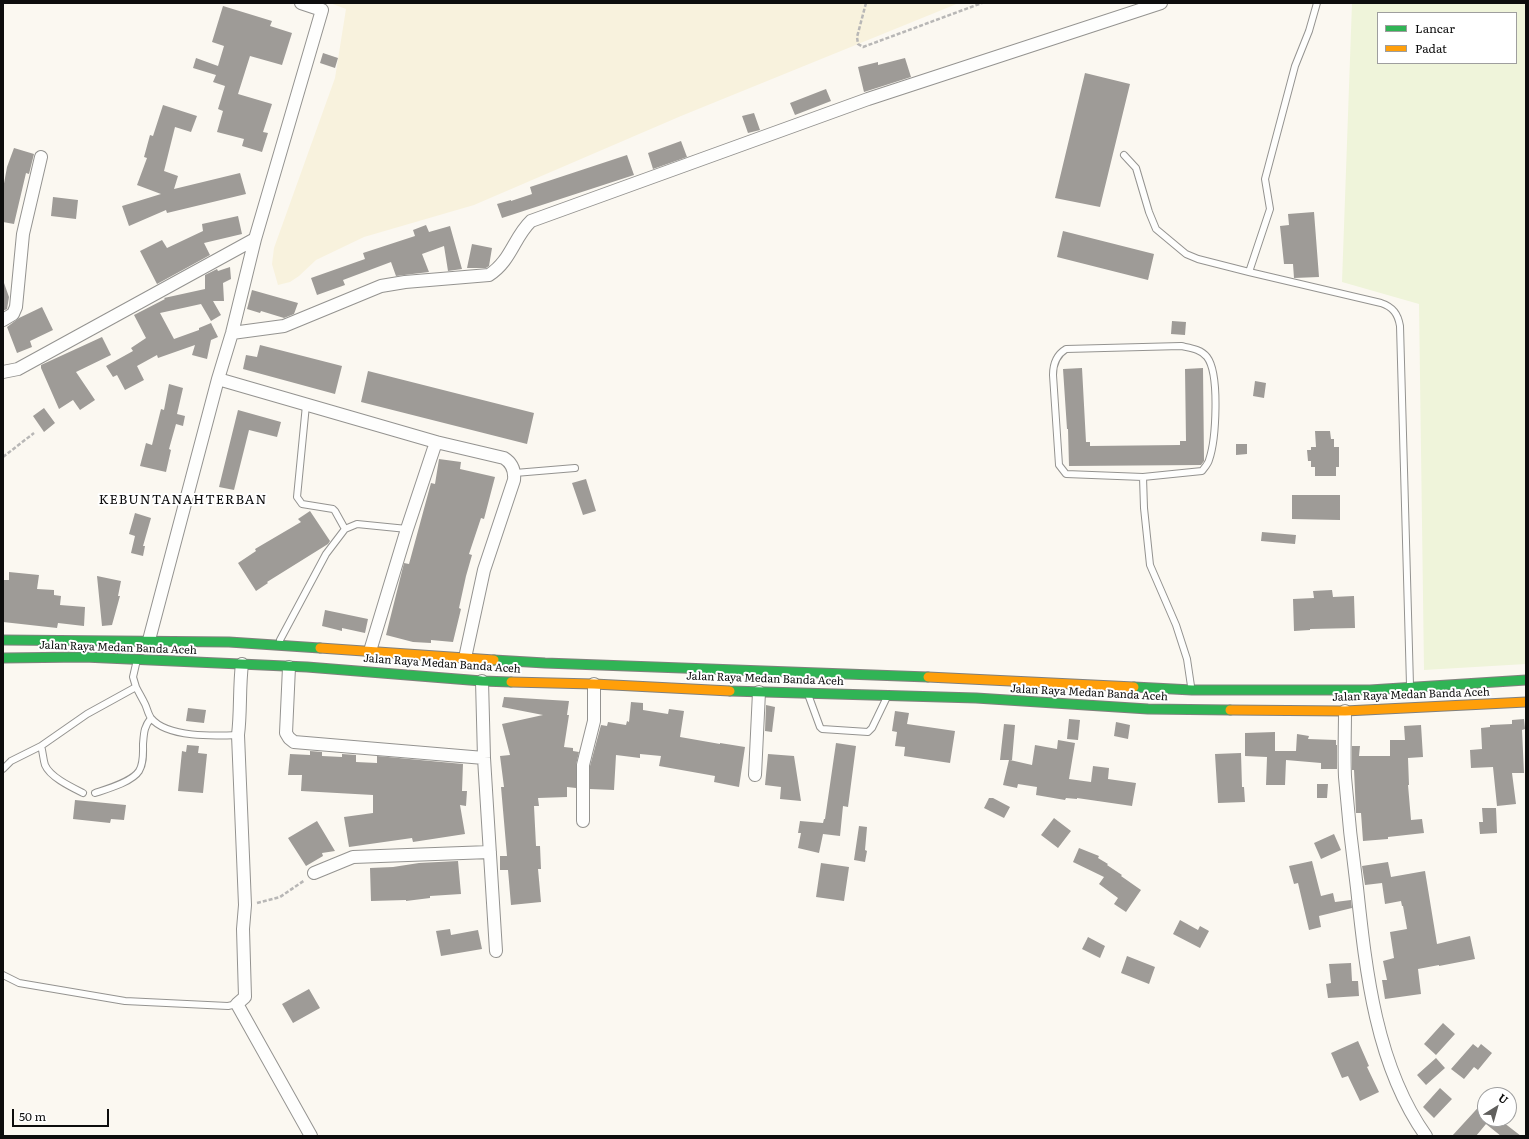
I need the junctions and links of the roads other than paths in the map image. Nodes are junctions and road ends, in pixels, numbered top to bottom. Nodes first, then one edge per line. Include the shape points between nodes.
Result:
1 (301, 3) edge
2 (1162, 3) edge
3 (1317, 3) edge
4 (1124, 155) dead end
5 (41, 156) dead end
6 (255, 239) junction
7 (1249, 272) junction
8 (3, 320) edge
9 (232, 333) junction
10 (3, 372) edge
11 (218, 379) junction
12 (306, 404) junction
13 (436, 442) junction
14 (575, 468) dead end
15 (515, 473) junction
16 (1143, 477) junction
17 (407, 528) junction
18 (345, 529) junction
19 (3, 640) edge
20 (149, 640) junction
21 (278, 645) junction
22 (370, 651) junction
23 (308, 657) junction
24 (3, 658) edge
25 (465, 658) junction
26 (138, 660) junction
27 (242, 664) junction
28 (289, 667) junction
29 (686, 678) junction
30 (978, 679) junction
31 (1526, 680) edge
32 (482, 681) junction
33 (594, 684) junction
34 (136, 687) junction
35 (1410, 688) junction
36 (1192, 690) junction
37 (759, 692) junction
38 (807, 694) junction
39 (887, 696) junction
40 (976, 698) junction
41 (1526, 702) edge
42 (1345, 711) junction
43 (151, 718) junction
44 (238, 735) junction
45 (41, 746) junction
46 (484, 758) junction
47 (3, 769) edge
48 (755, 775) dead end
49 (83, 792) dead end
50 (95, 793) dead end
51 (583, 821) dead end
52 (490, 852) junction
53 (314, 873) road end
54 (496, 951) dead end
55 (3, 975) edge
56 (237, 1004) junction
57 (311, 1136) edge
58 (1426, 1136) edge

1 - 6 street via 322,10
2 - 9 street via 868,99 532,221 524,229 498,270 489,275 381,286 284,326
3 - 7 lane via 1295,66 1265,179 1270,209
4 - 7 lane via 1136,168 1156,229 1186,254
5 - 8 street via 23,234 16,308 13,314
6 - 9 street
6 - 10 street via 18,369
7 - 35 lane via 1388,306 1399,318
9 - 11 street
11 - 12 street
11 - 20 street
12 - 13 street
12 - 18 lane via 297,497 302,504 333,509
13 - 15 street via 504,458 509,461
13 - 17 street
14 - 15 lane
15 - 25 street via 484,570
16 - 16 lane via 1070,475 1062,470 1059,465 1053,375 1053,367 1060,352 1066,349 1181,346 1197,349 1207,356 1212,370 1216,425 1209,462 1202,471
16 - 36 lane via 1150,565 1176,625 1187,659
17 - 18 lane via 357,524
17 - 22 street
18 - 21 lane via 326,554
19 - 20 highway, Jalan Raya Medan Banda Aceh
20 - 21 highway, Jalan Raya Medan Banda Aceh
21 - 23 highway, Jalan Raya Medan Banda Aceh
22 - 23 highway, Jalan Raya Medan Banda Aceh
22 - 25 highway, Jalan Raya Medan Banda Aceh
23 - 28 highway, Jalan Raya Medan Banda Aceh
23 - 32 highway, Jalan Raya Medan Banda Aceh
24 - 26 highway, Jalan Raya Medan Banda Aceh via 84,657
25 - 29 highway, Jalan Raya Medan Banda Aceh via 546,663
26 - 27 highway, Jalan Raya Medan Banda Aceh
26 - 34 lane via 133,677
27 - 28 highway, Jalan Raya Medan Banda Aceh
27 - 44 street
28 - 46 street via 286,733 294,742
29 - 30 highway, Jalan Raya Medan Banda Aceh
29 - 33 highway, Jalan Raya Medan Banda Aceh
29 - 37 highway, Jalan Raya Medan Banda Aceh
30 - 36 highway, Jalan Raya Medan Banda Aceh
30 - 40 highway
31 - 35 highway, Jalan Raya Medan Banda Aceh
32 - 33 highway, Jalan Raya Medan Banda Aceh
32 - 46 street
33 - 51 street via 594,721 583,765
34 - 43 lane
34 - 45 lane via 88,714
35 - 36 highway, Jalan Raya Medan Banda Aceh via 1304,691
37 - 38 highway, Jalan Raya Medan Banda Aceh
37 - 48 street
38 - 39 highway, Jalan Raya Medan Banda Aceh
38 - 39 lane via 822,729 866,732 872,728
39 - 40 highway, Jalan Raya Medan Banda Aceh
40 - 42 highway, Jalan Raya Medan Banda Aceh via 1148,709
41 - 42 highway, Jalan Raya Medan Banda Aceh
42 - 58 street via 1345,776 1350,828 1362,939 1378,1030 1394,1080 1410,1113
43 - 44 lane via 172,731 214,736
43 - 50 lane via 145,726 142,764 139,771 130,779
44 - 56 street via 245,905 245,997
45 - 47 lane via 11,761
45 - 49 lane via 46,766 59,779
46 - 52 street
52 - 53 street via 353,857
52 - 54 street
55 - 56 lane via 19,983 125,1001 228,1006
56 - 57 street

